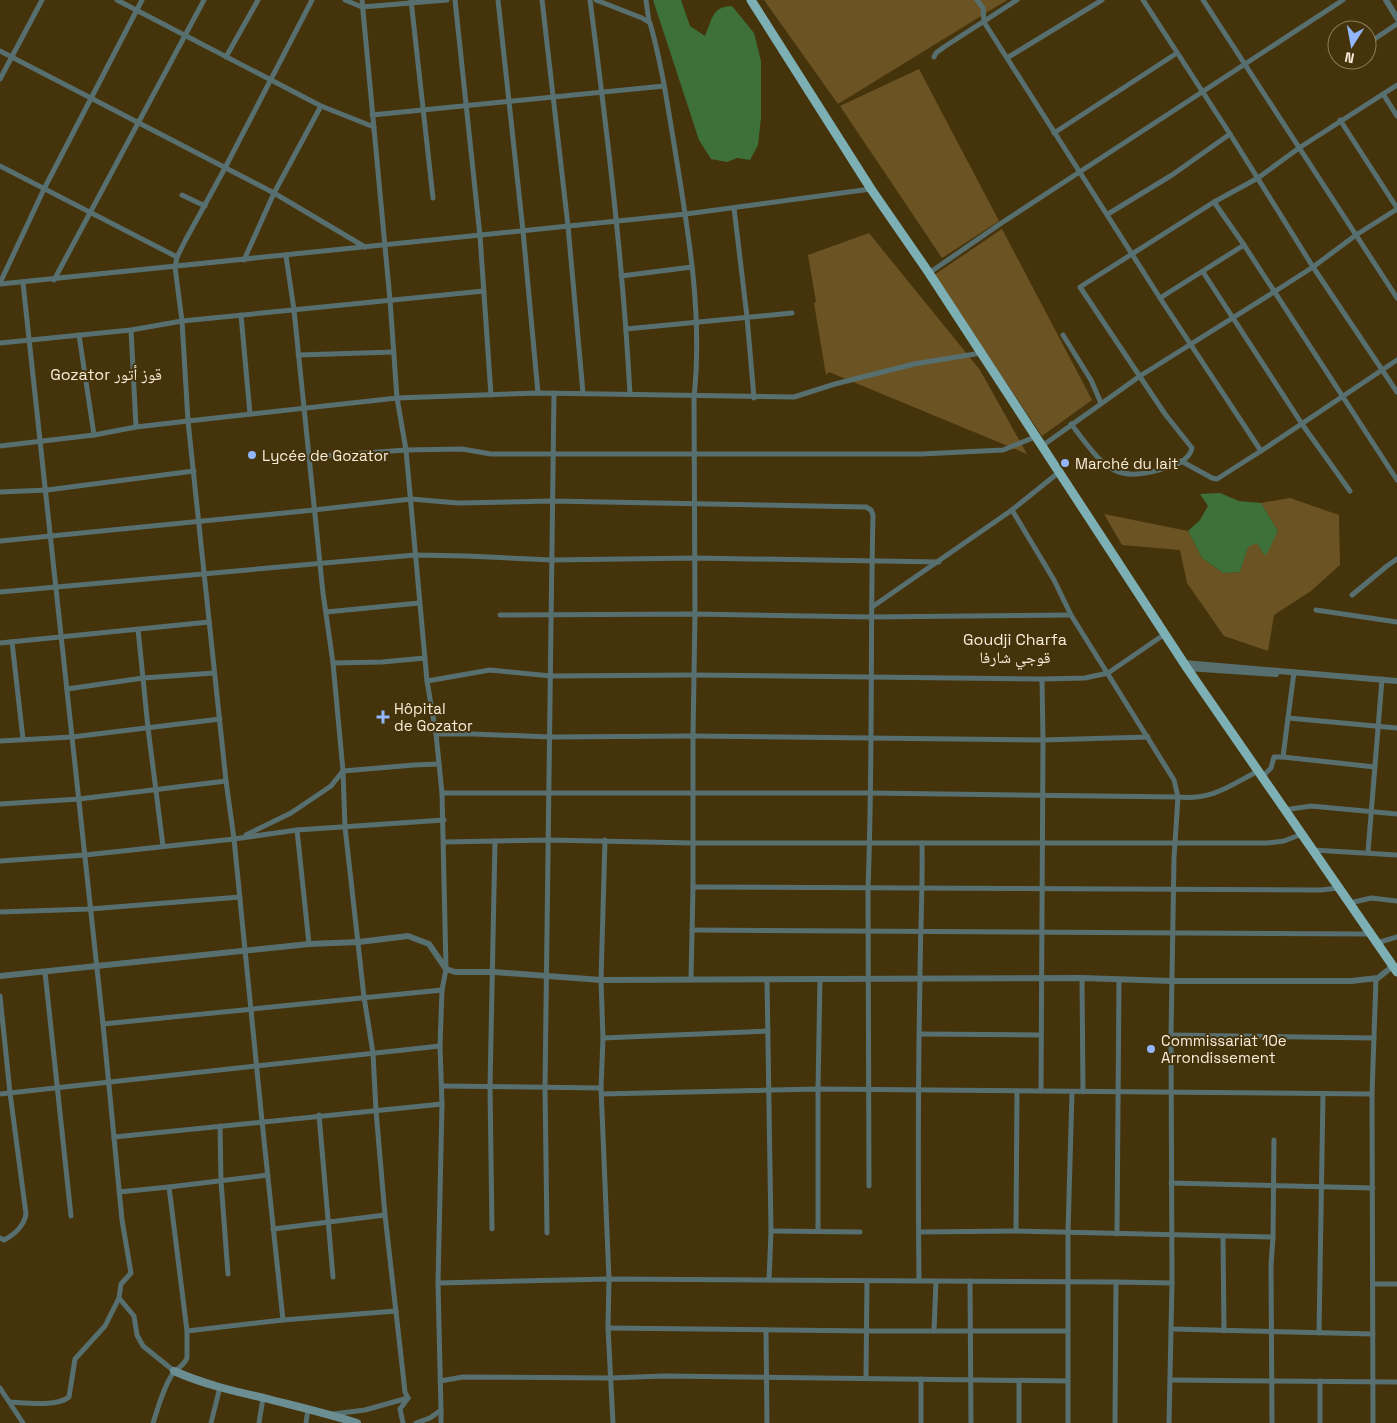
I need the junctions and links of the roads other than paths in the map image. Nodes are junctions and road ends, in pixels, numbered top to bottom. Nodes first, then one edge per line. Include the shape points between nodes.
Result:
1 (42, 0) edge
2 (116, 0) edge
3 (142, 0) edge
4 (204, 0) edge
5 (258, 0) edge
6 (312, 0) edge
7 (345, 0) edge
8 (362, 0) edge
9 (447, 0) edge
10 (455, 0) edge
11 (498, 0) edge
12 (542, 0) edge
13 (590, 0) edge
14 (596, 0) edge
15 (646, 0) edge
16 (752, 0) edge
17 (977, 0) edge
18 (1017, 0) edge
19 (1102, 0) edge
20 (1142, 0) edge
21 (1203, 0) edge
22 (1343, 0) edge
23 (1386, 0) edge
24 (411, 2) edge
25 (362, 7) junction
26 (136, 10) junction
27 (1397, 18) edge
28 (649, 22) junction
29 (984, 22) junction
30 (1397, 24) edge
31 (185, 36) junction
32 (1377, 37) edge
33 (0, 50) edge
34 (1177, 53) junction
35 (12, 57) junction
36 (226, 57) junction
37 (934, 57) dead end
38 (1007, 58) junction
39 (1246, 64) junction
40 (0, 80) edge
41 (270, 80) junction
42 (1397, 85) edge
43 (664, 86) junction
44 (602, 92) junction
45 (1203, 92) junction
46 (1383, 94) junction
47 (552, 96) junction
48 (91, 98) junction
49 (509, 100) junction
50 (466, 105) junction
51 (321, 106) junction
52 (422, 109) junction
53 (372, 115) junction
54 (1397, 116) edge
55 (1340, 120) junction
56 (139, 122) junction
57 (374, 127) junction
58 (1054, 133) junction
59 (1230, 134) junction
60 (1299, 148) junction
61 (0, 166) edge
62 (225, 168) junction
63 (1080, 172) junction
64 (1258, 178) junction
65 (44, 189) junction
66 (871, 189) junction
67 (274, 192) junction
68 (182, 195) dead end
69 (432, 198) dead end
70 (1214, 202) junction
71 (205, 206) junction
72 (734, 208) junction
73 (1397, 208) edge
74 (90, 212) junction
75 (686, 214) junction
76 (1108, 214) junction
77 (615, 220) junction
78 (568, 226) junction
79 (523, 230) junction
80 (1356, 234) junction
81 (480, 236) junction
82 (385, 245) junction
83 (1244, 245) junction
84 (365, 247) junction
85 (1132, 255) junction
86 (286, 256) junction
87 (177, 257) junction
88 (244, 260) junction
89 (1313, 266) junction
90 (175, 267) junction
91 (692, 267) junction
92 (1203, 272) junction
93 (929, 273) junction
94 (621, 276) junction
95 (54, 280) junction
96 (24, 283) junction
97 (0, 284) edge
98 (484, 291) junction
99 (1274, 292) junction
100 (1160, 298) junction
101 (1397, 298) edge
102 (390, 300) junction
103 (294, 310) junction
104 (792, 313) dead end
105 (241, 315) junction
106 (747, 317) junction
107 (1234, 318) junction
108 (182, 321) junction
109 (696, 322) junction
110 (626, 329) junction
111 (131, 330) junction
112 (80, 335) junction
113 (1064, 335) dead end
114 (30, 340) junction
115 (0, 343) edge
116 (1191, 344) junction
117 (394, 352) junction
118 (981, 353) junction
119 (298, 355) junction
120 (1397, 360) edge
121 (1382, 370) junction
122 (1140, 376) junction
123 (1397, 392) edge
124 (538, 393) junction
125 (554, 393) junction
126 (582, 394) junction
127 (630, 394) junction
128 (491, 395) junction
129 (694, 397) junction
130 (1343, 397) junction
131 (397, 398) junction
132 (754, 398) junction
133 (1102, 403) junction
134 (304, 408) junction
135 (250, 414) junction
136 (188, 421) junction
137 (1071, 424) junction
138 (1302, 424) junction
139 (136, 428) junction
140 (94, 435) junction
141 (1035, 437) junction
142 (40, 440) junction
143 (0, 446) edge
144 (1042, 446) junction
145 (406, 450) junction
146 (1261, 451) junction
147 (552, 453) junction
148 (694, 453) junction
149 (308, 457) junction
150 (1181, 461) junction
151 (194, 471) junction
152 (1058, 473) junction
153 (1397, 480) edge
154 (46, 490) junction
155 (1350, 491) dead end
156 (0, 492) edge
157 (411, 499) junction
158 (551, 501) junction
159 (695, 504) junction
160 (314, 510) junction
161 (1012, 510) junction
162 (199, 521) junction
163 (50, 536) junction
164 (0, 542) edge
165 (415, 555) junction
166 (695, 558) junction
167 (552, 560) junction
168 (872, 560) junction
169 (1396, 561) edge
170 (938, 562) junction
171 (321, 563) junction
172 (205, 575) junction
173 (55, 587) junction
174 (0, 592) edge
175 (1352, 595) dead end
176 (419, 603) junction
177 (872, 607) junction
178 (1316, 610) dead end
179 (326, 612) junction
180 (500, 614) dead end
181 (695, 614) junction
182 (550, 615) junction
183 (1071, 615) junction
184 (871, 617) junction
185 (209, 622) junction
186 (1397, 622) edge
187 (138, 629) junction
188 (1165, 634) junction
189 (61, 637) junction
190 (12, 642) junction
191 (0, 643) edge
192 (425, 658) junction
193 (333, 663) junction
194 (1185, 665) junction
195 (214, 673) junction
196 (1108, 673) junction
197 (1294, 674) junction
198 (693, 675) junction
199 (551, 676) junction
200 (871, 676) junction
201 (143, 678) junction
202 (1042, 680) junction
203 (1397, 681) edge
204 (427, 682) junction
205 (1382, 682) junction
206 (1397, 685) edge
207 (67, 688) junction
208 (1288, 718) junction
209 (220, 719) junction
210 (1378, 726) junction
211 (148, 728) junction
212 (1397, 728) edge
213 (436, 734) junction
214 (692, 736) junction
215 (72, 737) junction
216 (550, 737) junction
217 (1148, 737) junction
218 (870, 738) junction
219 (23, 739) junction
220 (1043, 740) junction
221 (0, 741) edge
222 (1283, 757) junction
223 (439, 764) junction
224 (1375, 767) junction
225 (343, 770) junction
226 (1260, 774) junction
227 (226, 781) junction
228 (156, 790) junction
229 (549, 792) junction
230 (442, 793) junction
231 (692, 793) junction
232 (870, 793) junction
233 (1042, 796) junction
234 (1178, 797) junction
235 (79, 799) junction
236 (0, 804) edge
237 (1284, 810) junction
238 (1371, 812) junction
239 (1397, 814) edge
240 (444, 820) junction
241 (346, 827) junction
242 (297, 830) junction
243 (1302, 834) junction
244 (234, 839) junction
245 (548, 840) junction
246 (605, 840) junction
247 (495, 841) junction
248 (444, 842) junction
249 (693, 843) junction
250 (870, 843) junction
251 (922, 843) junction
252 (1175, 843) junction
253 (1042, 844) junction
254 (163, 846) junction
255 (1313, 850) junction
256 (1368, 852) junction
257 (1397, 854) edge
258 (85, 855) junction
259 (0, 861) edge
260 (693, 887) junction
261 (868, 888) junction
262 (923, 888) junction
263 (1041, 888) junction
264 (1340, 888) junction
265 (1174, 889) junction
266 (240, 897) junction
267 (1397, 901) edge
268 (1350, 903) junction
269 (90, 909) junction
270 (0, 912) edge
271 (692, 930) junction
272 (870, 930) junction
273 (921, 930) junction
274 (1042, 931) junction
275 (1173, 932) junction
276 (1371, 934) junction
277 (1397, 937) edge
278 (359, 942) junction
279 (1376, 943) junction
280 (309, 944) junction
281 (246, 951) junction
282 (97, 967) junction
283 (446, 969) junction
284 (1395, 969) edge
285 (45, 972) junction
286 (494, 972) junction
287 (0, 976) edge
288 (547, 976) junction
289 (1082, 978) junction
290 (1376, 978) junction
291 (820, 979) junction
292 (870, 979) junction
293 (920, 979) junction
294 (1042, 979) junction
295 (601, 980) junction
296 (691, 980) junction
297 (767, 980) junction
298 (1118, 980) junction
299 (1172, 981) junction
300 (442, 990) junction
301 (0, 996) edge
302 (364, 998) junction
303 (250, 1008) junction
304 (103, 1024) junction
305 (768, 1031) junction
306 (2, 1034) edge
307 (919, 1034) junction
308 (1171, 1034) junction
309 (1041, 1035) junction
310 (603, 1038) junction
311 (1374, 1038) junction
312 (440, 1046) junction
313 (373, 1053) junction
314 (256, 1066) junction
315 (108, 1082) junction
316 (442, 1086) junction
317 (58, 1087) junction
318 (490, 1087) junction
319 (545, 1087) junction
320 (818, 1089) junction
321 (770, 1090) junction
322 (869, 1090) junction
323 (601, 1091) junction
324 (919, 1091) junction
325 (1017, 1091) junction
326 (1040, 1091) junction
327 (10, 1092) junction
328 (1072, 1092) junction
329 (1083, 1092) junction
330 (1118, 1092) junction
331 (1170, 1093) junction
332 (0, 1094) edge
333 (1323, 1094) junction
334 (1372, 1094) junction
335 (442, 1104) junction
336 (376, 1110) junction
337 (319, 1115) junction
338 (262, 1121) junction
339 (220, 1126) junction
340 (114, 1137) junction
341 (1274, 1140) dead end
342 (268, 1175) junction
343 (220, 1181) junction
344 (1171, 1183) junction
345 (869, 1186) dead end
346 (1274, 1186) junction
347 (169, 1187) junction
348 (1322, 1187) junction
349 (1373, 1188) junction
350 (119, 1192) junction
351 (70, 1216) dead end
352 (385, 1216) junction
353 (328, 1222) junction
354 (273, 1229) junction
355 (492, 1229) dead end
356 (772, 1230) junction
357 (818, 1231) junction
358 (1016, 1231) junction
359 (860, 1232) dead end
360 (919, 1232) junction
361 (1068, 1232) junction
362 (547, 1233) dead end
363 (1117, 1234) junction
364 (1171, 1235) junction
365 (1224, 1236) junction
366 (1273, 1237) junction
367 (0, 1238) edge
368 (228, 1274) dead end
369 (333, 1277) dead end
370 (609, 1279) junction
371 (769, 1280) junction
372 (867, 1281) junction
373 (919, 1281) junction
374 (936, 1281) junction
375 (970, 1281) junction
376 (1069, 1282) junction
377 (1116, 1282) junction
378 (438, 1283) junction
379 (1172, 1283) junction
380 (1373, 1284) junction
381 (1397, 1284) edge
382 (120, 1298) junction
383 (396, 1311) junction
384 (283, 1320) junction
385 (608, 1328) junction
386 (766, 1330) junction
387 (970, 1330) junction
388 (1172, 1330) junction
389 (187, 1331) junction
390 (867, 1331) junction
391 (934, 1331) junction
392 (1068, 1331) junction
393 (1224, 1331) junction
394 (1272, 1332) junction
395 (1319, 1333) junction
396 (1373, 1334) junction
397 (174, 1371) junction
398 (611, 1378) junction
399 (766, 1378) junction
400 (866, 1378) junction
401 (922, 1379) junction
402 (971, 1380) junction
403 (1171, 1380) junction
404 (440, 1381) junction
405 (1019, 1381) junction
406 (1068, 1381) junction
407 (1271, 1381) junction
408 (1320, 1381) junction
409 (1372, 1381) junction
410 (1397, 1382) edge
411 (220, 1387) junction
412 (0, 1388) edge
413 (263, 1398) junction
414 (408, 1398) junction
415 (10, 1402) junction
416 (308, 1409) junction
417 (441, 1410) junction
418 (330, 1414) junction
419 (23, 1423) edge
420 (153, 1423) edge
421 (211, 1423) edge
422 (259, 1423) edge
423 (306, 1423) edge
424 (358, 1423) edge
425 (403, 1423) edge
426 (416, 1423) edge
427 (441, 1423) edge
428 (613, 1423) edge
429 (767, 1423) edge
430 (921, 1423) edge
431 (971, 1423) edge
432 (1019, 1423) edge
433 (1068, 1423) edge
434 (1115, 1423) edge
435 (1169, 1423) edge
436 (1272, 1423) edge
437 (1320, 1423) edge
438 (1373, 1423) edge

1 - 35 street
2 - 26 street
3 - 26 street
4 - 31 street
5 - 36 street
6 - 41 street
7 - 25 street
8 - 25 street
9 - 24 street
10 - 50 street
11 - 49 street
12 - 47 street
13 - 44 street
14 - 28 street
15 - 28 street
16 - 66 highway
17 - 29 street via 983,8
18 - 29 street
19 - 38 street
20 - 34 street
21 - 39 street
22 - 39 street
23 - 27 street
24 - 25 street
24 - 52 street
25 - 53 street
26 - 31 street
26 - 48 street
28 - 43 street
29 - 37 street
29 - 38 street
30 - 32 street
31 - 36 street
31 - 56 street
33 - 35 street
34 - 45 street
34 - 58 street
35 - 40 street
35 - 48 street
36 - 41 street
38 - 58 street
39 - 45 street
39 - 60 street
41 - 51 street
41 - 62 street
42 - 46 street
43 - 44 street
43 - 75 street
44 - 47 street
44 - 77 street
45 - 59 street
45 - 63 street
46 - 54 street
46 - 55 street
47 - 49 street
47 - 78 street
48 - 56 street
48 - 65 street
49 - 50 street
49 - 79 street
50 - 52 street
50 - 81 street
51 - 57 street
51 - 67 street
52 - 53 street
52 - 69 street
53 - 57 street
55 - 60 street
55 - 73 street
56 - 62 street
56 - 74 street
57 - 82 street
58 - 63 street
59 - 64 street
59 - 76 street
60 - 64 street
60 - 80 street
61 - 65 street
62 - 67 street
62 - 71 street
63 - 76 street
63 - 93 street
64 - 70 street
64 - 89 street
65 - 74 street
65 - 97 street
66 - 72 street
66 - 93 highway
67 - 84 street
67 - 88 street
68 - 71 street
70 - 83 street
70 - 85 street
71 - 87 street
72 - 75 street
72 - 106 street
73 - 80 street
74 - 87 street
74 - 95 street
75 - 77 street
75 - 91 street
76 - 85 street
77 - 78 street
77 - 94 street
78 - 79 street
78 - 126 street
79 - 81 street
79 - 124 street
80 - 89 street
80 - 101 street
81 - 82 street
81 - 98 street
82 - 84 street
82 - 102 street
83 - 92 street
83 - 99 street
84 - 86 street
85 - 100 street
85 - 122 street via 1080,287
86 - 88 street
86 - 103 street
87 - 90 street
88 - 90 street
89 - 99 street
89 - 121 street
90 - 95 street
90 - 108 street
91 - 94 street
91 - 109 street
92 - 100 street
92 - 107 street
93 - 118 highway
94 - 110 street
95 - 96 street
96 - 97 street
96 - 114 street
98 - 102 street
98 - 128 street
99 - 107 street
99 - 130 street
100 - 116 street
102 - 103 street
102 - 117 street
103 - 105 street
103 - 119 street
104 - 106 street
105 - 108 street
105 - 135 street
106 - 109 street
106 - 132 street
107 - 116 street
107 - 138 street
108 - 111 street
108 - 136 street
109 - 110 street
109 - 129 street via 698,365
110 - 127 street
111 - 112 street
111 - 139 street
112 - 114 street
112 - 140 street
113 - 133 street
114 - 115 street
114 - 142 street
116 - 122 street
116 - 146 street
117 - 119 street
117 - 131 street
118 - 132 street via 914,364 794,397
118 - 141 highway
119 - 134 street
120 - 121 street
121 - 123 street
121 - 130 street
122 - 133 street
122 - 150 street via 1192,448
124 - 125 street
124 - 128 street
125 - 126 street
125 - 147 street
126 - 127 street
127 - 129 street
128 - 131 street
129 - 132 street
129 - 148 street
130 - 138 street
130 - 153 street
131 - 134 street
131 - 145 street
133 - 137 street
134 - 135 street
134 - 149 street
135 - 136 street
136 - 139 street
136 - 151 street
137 - 144 street
137 - 150 street via 1100,461 1120,473 1144,474 1172,467
138 - 146 street
138 - 155 street
139 - 140 street
140 - 142 street
141 - 144 highway
141 - 148 street via 1010,448 979,452
142 - 143 street
142 - 154 street
144 - 152 highway
145 - 147 street
145 - 149 street
145 - 157 street
146 - 150 street via 1217,479
147 - 148 street
147 - 158 street
148 - 159 street
149 - 160 street
151 - 154 street
151 - 162 street
152 - 161 street
152 - 188 highway
154 - 156 street
154 - 163 street
157 - 158 street via 458,503
157 - 160 street
157 - 165 street
158 - 159 street
158 - 167 street
159 - 166 street
159 - 168 street via 866,507 873,514
160 - 162 street
160 - 171 street
161 - 170 street
161 - 183 street
162 - 163 street
162 - 172 street
163 - 164 street
163 - 173 street
165 - 167 street
165 - 171 street
165 - 176 street
166 - 167 street
166 - 168 street
166 - 181 street
167 - 182 street
168 - 170 street
168 - 177 street
169 - 175 street
170 - 177 street
171 - 172 street
171 - 179 street
172 - 173 street
172 - 185 street
173 - 174 street
173 - 189 street
176 - 179 street
176 - 192 street
177 - 184 street
178 - 186 street
179 - 193 street
180 - 182 street
181 - 182 street
181 - 184 street
181 - 198 street
182 - 199 street
183 - 184 street
183 - 196 street
184 - 200 street
185 - 187 street
185 - 195 street
187 - 189 street
187 - 201 street
188 - 194 highway
188 - 196 street
189 - 190 street
189 - 207 street
190 - 191 street
190 - 219 street
192 - 193 street
192 - 204 street
193 - 225 street
194 - 197 street
194 - 226 highway
195 - 201 street
195 - 209 street
196 - 202 street via 1085,678
196 - 217 street
197 - 205 street
197 - 208 street
198 - 199 street
198 - 200 street
198 - 214 street
199 - 204 street via 490,670
199 - 216 street
200 - 202 street
200 - 218 street
201 - 207 street
201 - 211 street
202 - 220 street
203 - 205 street
204 - 213 street
205 - 206 street
205 - 210 street
207 - 215 street
208 - 210 street
208 - 222 street
209 - 211 street
209 - 227 street
210 - 212 street
210 - 224 street
211 - 215 street
211 - 228 street
213 - 216 street
213 - 223 street
214 - 216 street
214 - 218 street
214 - 231 street
215 - 219 street
215 - 235 street
216 - 229 street
217 - 220 street
217 - 234 street via 1174,780
218 - 220 street
218 - 232 street
219 - 221 street
220 - 233 street
222 - 224 street
222 - 226 street via 1274,757 1271,768
223 - 225 street
223 - 230 street
224 - 238 street
225 - 241 street
225 - 244 street via 331,786 291,813
226 - 234 street via 1214,794
226 - 237 highway
227 - 228 street
227 - 244 street
228 - 235 street
228 - 254 street
229 - 230 street
229 - 231 street
229 - 245 street
230 - 240 street
231 - 232 street
231 - 249 street
232 - 233 street
232 - 250 street
233 - 234 street
233 - 253 street
234 - 252 street
235 - 236 street
235 - 258 street
237 - 238 street via 1311,806
237 - 243 highway
238 - 239 street
238 - 256 street
240 - 241 street
240 - 248 street
241 - 242 street
241 - 278 street
242 - 244 street
242 - 280 street
243 - 252 street via 1268,843
243 - 255 highway
244 - 254 street
244 - 266 street
245 - 246 street
245 - 247 street
245 - 288 street
246 - 249 street
246 - 295 street
247 - 248 street
247 - 286 street
248 - 283 street
249 - 250 street
249 - 260 street
250 - 251 street
250 - 261 street
251 - 253 street
251 - 262 street
252 - 253 street
252 - 265 street
253 - 263 street
254 - 258 street
255 - 256 street
255 - 264 highway
256 - 257 street
258 - 259 street
258 - 269 street
260 - 261 street
260 - 271 street
261 - 262 street
261 - 272 street
262 - 263 street
262 - 273 street
263 - 265 street
263 - 274 street
264 - 265 street
264 - 268 highway
265 - 275 street
266 - 269 street
266 - 281 street
267 - 268 street via 1371,898
268 - 276 highway
269 - 270 street
269 - 282 street
271 - 272 street
271 - 296 street
272 - 273 street
272 - 292 street
273 - 274 street
273 - 293 street
274 - 275 street
274 - 294 street
275 - 276 street
275 - 299 street
276 - 279 highway
277 - 279 street
278 - 280 street
278 - 283 street via 408,936 420,939 429,944
278 - 302 street
279 - 284 highway
280 - 281 street
281 - 282 street
281 - 303 street
282 - 285 street
282 - 304 street
283 - 286 street
283 - 300 street
284 - 290 street
285 - 287 street
285 - 317 street
286 - 288 street
286 - 318 street
288 - 295 street
288 - 319 street
289 - 294 street
289 - 298 street
289 - 329 street
290 - 299 street via 1350,981
290 - 311 street
291 - 292 street
291 - 297 street
291 - 320 street
292 - 293 street
292 - 322 street
293 - 294 street
293 - 307 street
294 - 309 street
295 - 296 street
295 - 310 street
296 - 297 street
297 - 305 street
298 - 299 street
298 - 330 street
299 - 308 street
300 - 302 street
300 - 312 street
301 - 306 street
302 - 303 street
302 - 313 street
303 - 304 street
303 - 314 street
304 - 315 street
305 - 310 street
305 - 321 street
306 - 327 street
307 - 309 street
307 - 324 street
308 - 311 street
308 - 331 street
309 - 326 street
310 - 323 street
311 - 334 street
312 - 313 street
312 - 316 street
313 - 314 street
313 - 336 street
314 - 315 street
314 - 338 street
315 - 317 street
315 - 340 street
316 - 318 street
316 - 335 street
317 - 327 street
317 - 351 street
318 - 319 street
318 - 355 street
319 - 323 street
319 - 362 street
320 - 321 street
320 - 322 street
320 - 357 street
321 - 323 street
321 - 356 street
322 - 324 street
322 - 345 street
323 - 370 street
324 - 325 street
324 - 360 street
325 - 326 street
325 - 358 street
326 - 328 street
327 - 332 street
327 - 367 street via 26,1214 22,1226 9,1238
328 - 329 street
328 - 361 street
329 - 330 street
330 - 331 street
330 - 363 street
331 - 333 street
331 - 344 street
333 - 334 street
333 - 348 street
334 - 349 street
335 - 336 street
335 - 378 street
336 - 337 street
336 - 352 street
337 - 338 street
337 - 353 street
338 - 339 street
338 - 342 street
339 - 340 street
339 - 343 street
340 - 350 street
341 - 346 street
342 - 343 street
342 - 354 street
343 - 347 street
343 - 368 street
344 - 346 street
344 - 364 street
346 - 348 street
346 - 366 street
347 - 350 street
347 - 389 street
348 - 349 street
348 - 395 street
349 - 380 street
350 - 382 street via 131,1273 121,1284
352 - 353 street
352 - 383 street
353 - 354 street
353 - 369 street
354 - 384 street
356 - 357 street
356 - 371 street
357 - 359 street
358 - 360 street
358 - 361 street
360 - 373 street
361 - 363 street
361 - 376 street
363 - 364 street
364 - 365 street
364 - 379 street
365 - 366 street
365 - 393 street
366 - 394 street
370 - 371 street
370 - 378 street
370 - 385 street
371 - 372 street
372 - 373 street
372 - 390 street
373 - 374 street
374 - 375 street
374 - 391 street
375 - 376 street
375 - 387 street
376 - 377 street
376 - 392 street
377 - 379 street
377 - 434 street
378 - 404 street
379 - 388 street
380 - 381 street
380 - 396 street
382 - 397 street via 134,1316 137,1335 143,1346
382 - 415 street via 105,1326 75,1359 69,1396 50,1403
383 - 384 street
383 - 414 street
384 - 389 street
385 - 386 street
385 - 398 street
386 - 390 street
386 - 399 street
387 - 391 street
387 - 392 street
387 - 402 street
388 - 393 street
388 - 403 street
389 - 397 street via 187,1358
390 - 391 street
390 - 400 street
392 - 406 street
393 - 394 street
394 - 395 street
394 - 407 street
395 - 396 street
396 - 409 street
397 - 411 main road
397 - 420 street
398 - 399 street
398 - 404 street via 463,1377
398 - 428 street
399 - 400 street
399 - 429 street
400 - 401 street
401 - 402 street
401 - 430 street
402 - 405 street
402 - 431 street
403 - 407 street
403 - 435 street
404 - 417 street
405 - 406 street
405 - 432 street
406 - 433 street
407 - 408 street
407 - 436 street
408 - 409 street
408 - 437 street
409 - 410 street
409 - 438 street
411 - 413 main road
411 - 421 street
412 - 415 street
413 - 416 main road
413 - 422 street
414 - 418 street via 366,1410
414 - 425 street via 400,1409
415 - 419 street
416 - 418 main road
416 - 423 street
417 - 426 street
417 - 427 street
418 - 424 main road

